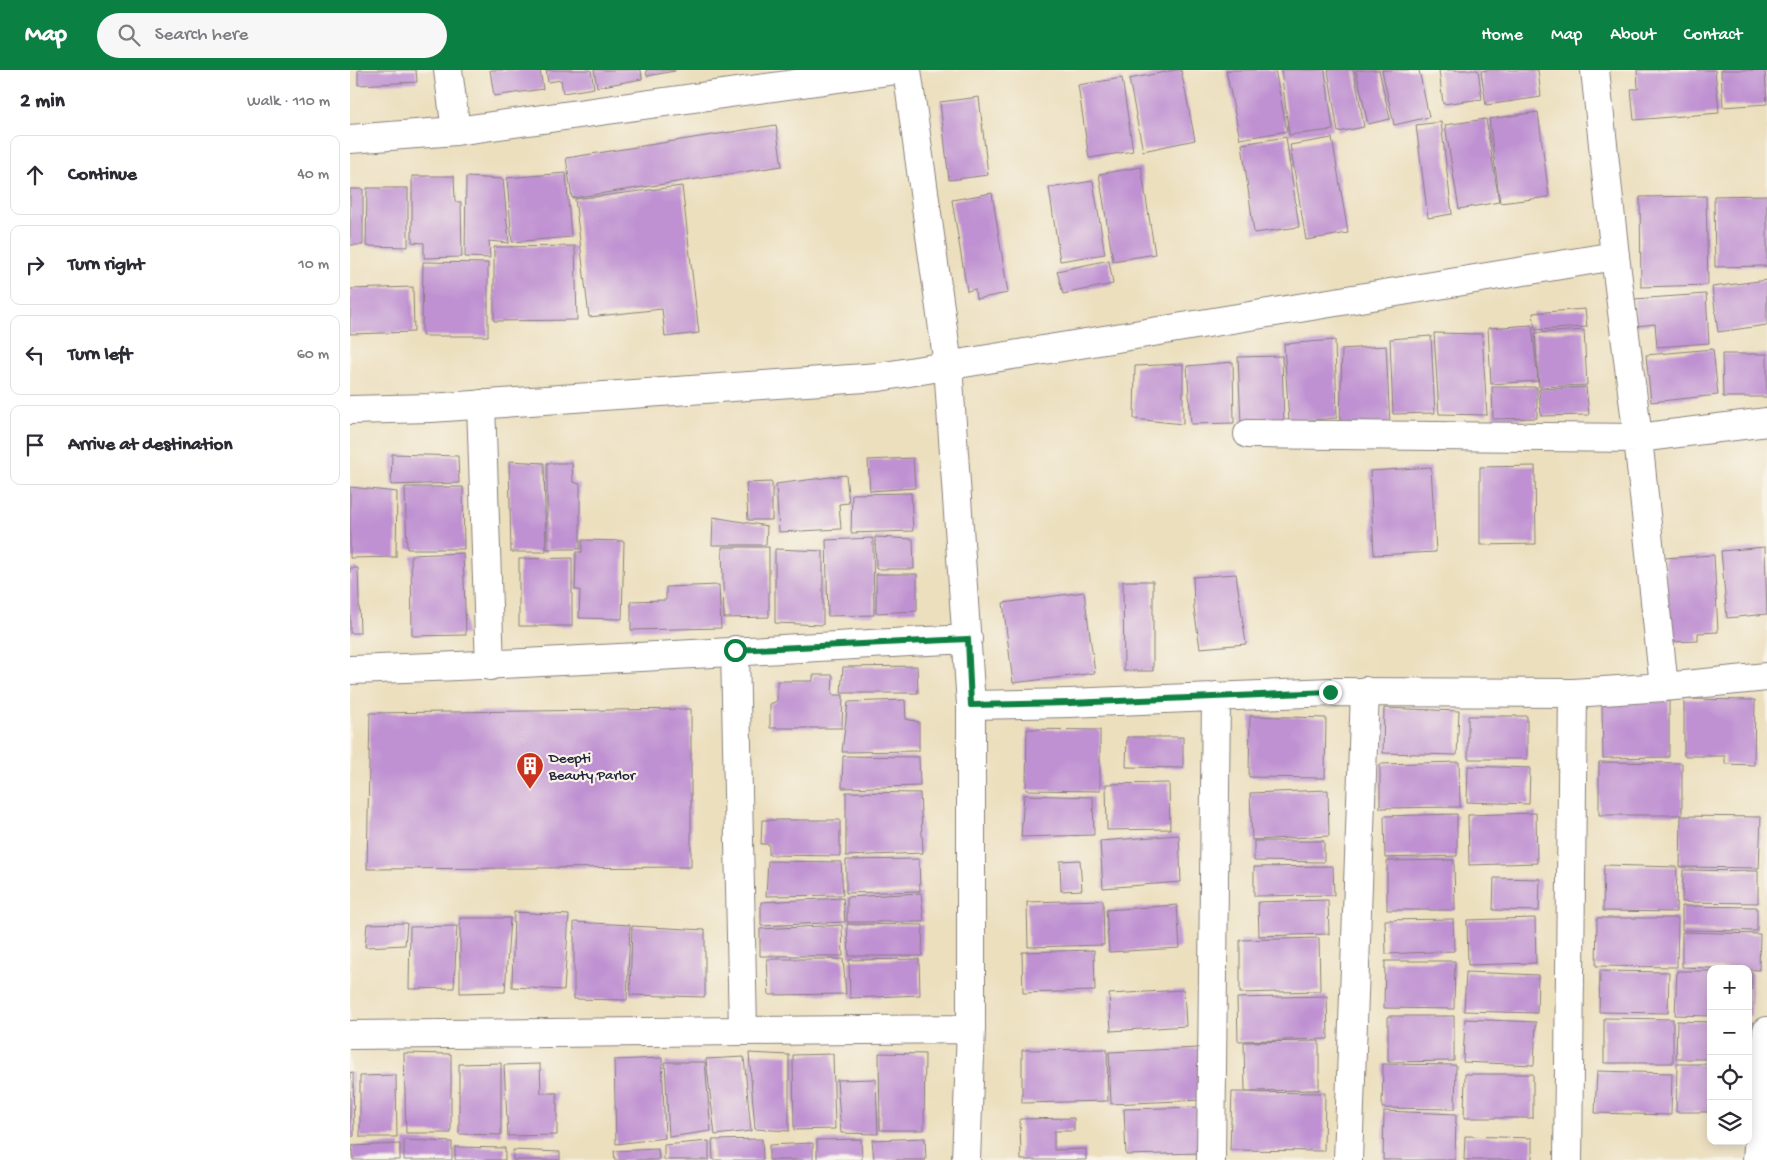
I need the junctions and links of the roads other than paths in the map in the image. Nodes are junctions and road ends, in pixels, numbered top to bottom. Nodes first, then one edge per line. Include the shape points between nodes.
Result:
1 (448, 70) edge
2 (896, 70) edge
3 (907, 70) edge
4 (1595, 70) edge
5 (456, 131) junction
6 (350, 138) edge
7 (1615, 256) junction
8 (948, 365) junction
9 (481, 404) junction
10 (350, 410) edge
11 (1767, 422) edge
12 (1248, 434) dead end
13 (1638, 438) junction
14 (968, 639) junction
15 (735, 650) junction
16 (490, 666) junction
17 (350, 670) edge
18 (1767, 677) edge
19 (1664, 687) junction
20 (1365, 691) junction
21 (1573, 693) junction
22 (1216, 696) junction
23 (971, 705) junction
24 (971, 1029) junction
25 (743, 1031) junction
26 (1767, 1031) edge
27 (350, 1035) edge
28 (966, 1160) edge
29 (1211, 1160) edge
30 (1348, 1160) edge
31 (1568, 1160) edge
32 (1757, 1160) edge

1 - 5 street
2 - 5 street
3 - 8 street
4 - 7 street
5 - 6 street
7 - 8 street
7 - 13 street
8 - 9 street via 879,376
8 - 14 street
9 - 10 street
9 - 16 street
11 - 13 street
12 - 13 street
13 - 19 street
14 - 15 street
14 - 23 street
15 - 16 street
15 - 25 street
16 - 17 street
18 - 19 street
19 - 21 street
20 - 21 street
20 - 22 street
20 - 30 street
21 - 31 street
22 - 23 street
22 - 29 street
23 - 24 street
24 - 25 street
24 - 28 street
25 - 27 street
26 - 32 street

